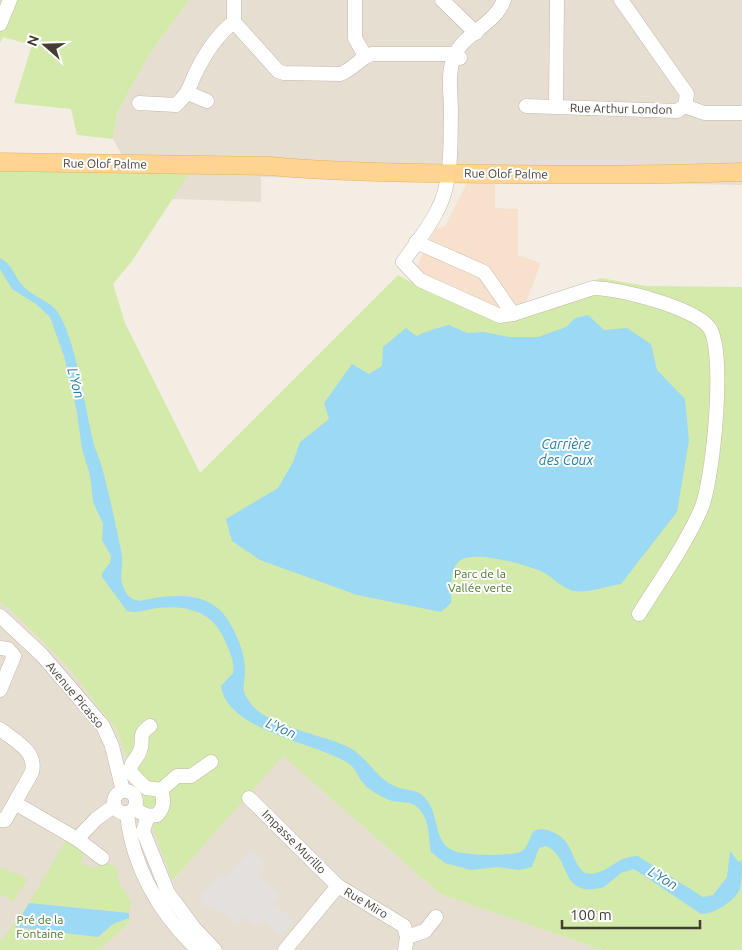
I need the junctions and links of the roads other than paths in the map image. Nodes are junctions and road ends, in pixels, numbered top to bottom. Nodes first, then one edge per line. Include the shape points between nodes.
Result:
1 (10, 0) edge
2 (234, 0) edge
3 (355, 0) edge
4 (442, 0) edge
5 (504, 0) edge
6 (557, 0) edge
7 (621, 0) edge
8 (234, 22) junction
9 (0, 24) edge
10 (476, 33) junction
11 (365, 56) junction
12 (458, 56) junction
13 (188, 93) junction
14 (207, 101) dead end
15 (139, 103) dead end
16 (526, 106) dead end
17 (556, 106) junction
18 (685, 106) junction
19 (742, 114) edge
20 (0, 162) edge
21 (449, 169) junction
22 (742, 172) edge
23 (416, 242) junction
24 (513, 314) junction
25 (639, 614) dead end
26 (0, 616) edge
27 (0, 648) edge
28 (0, 690) edge
29 (150, 726) dead end
30 (0, 729) edge
31 (211, 762) dead end
32 (161, 790) junction
33 (123, 791) junction
34 (250, 798) dead end
35 (15, 803) junction
36 (114, 806) junction
37 (131, 811) junction
38 (148, 816) junction
39 (0, 820) edge
40 (77, 839) junction
41 (102, 858) dead end
42 (338, 886) junction
43 (436, 917) dead end
44 (406, 943) edge
45 (198, 950) edge
46 (215, 950) edge
47 (285, 950) edge

1 - 9 street
2 - 8 street
3 - 11 street via 355,38
4 - 10 street
5 - 10 street via 497,14
6 - 17 street
7 - 18 street via 687,94
8 - 11 street via 278,71 284,73 340,74
8 - 13 street via 224,29 197,71
10 - 12 street via 465,41
11 - 12 street
12 - 21 street via 448,75
13 - 14 street
13 - 15 street via 176,105
16 - 17 street, Rue Arthur London
17 - 18 street, Rue Arthur London via 677,111
18 - 19 street via 704,113
20 - 21 main road, Rue Olof Palme via 270,166 308,163
21 - 22 main road, Rue Olof Palme via 661,168
21 - 23 street via 437,213
23 - 24 street via 484,272
23 - 24 street via 403,262 420,280 500,316
24 - 25 street via 593,288 638,295 692,315 709,326 717,353 717,410 707,489 690,531
26 - 33 street, Avenue Picasso via 42,655 103,726 112,746
27 - 28 street via 13,654
29 - 32 street via 142,732 140,750 132,760 131,773 146,788
30 - 35 street via 30,752 33,759 32,772
31 - 32 street via 191,776 177,776
32 - 38 street via 163,808 157,815
33 - 36 street via 115,796
33 - 37 street via 132,793 136,798
34 - 42 street, Impasse Murillo
35 - 39 street via 5,820
35 - 40 street
36 - 37 street via 118,811
36 - 40 street
37 - 38 street
37 - 45 street via 142,872 172,924
38 - 46 street via 143,831 168,893
40 - 41 street
42 - 44 street, Rue Miro via 404,926
42 - 47 street, Rue Miro
43 - 44 street via 425,931

